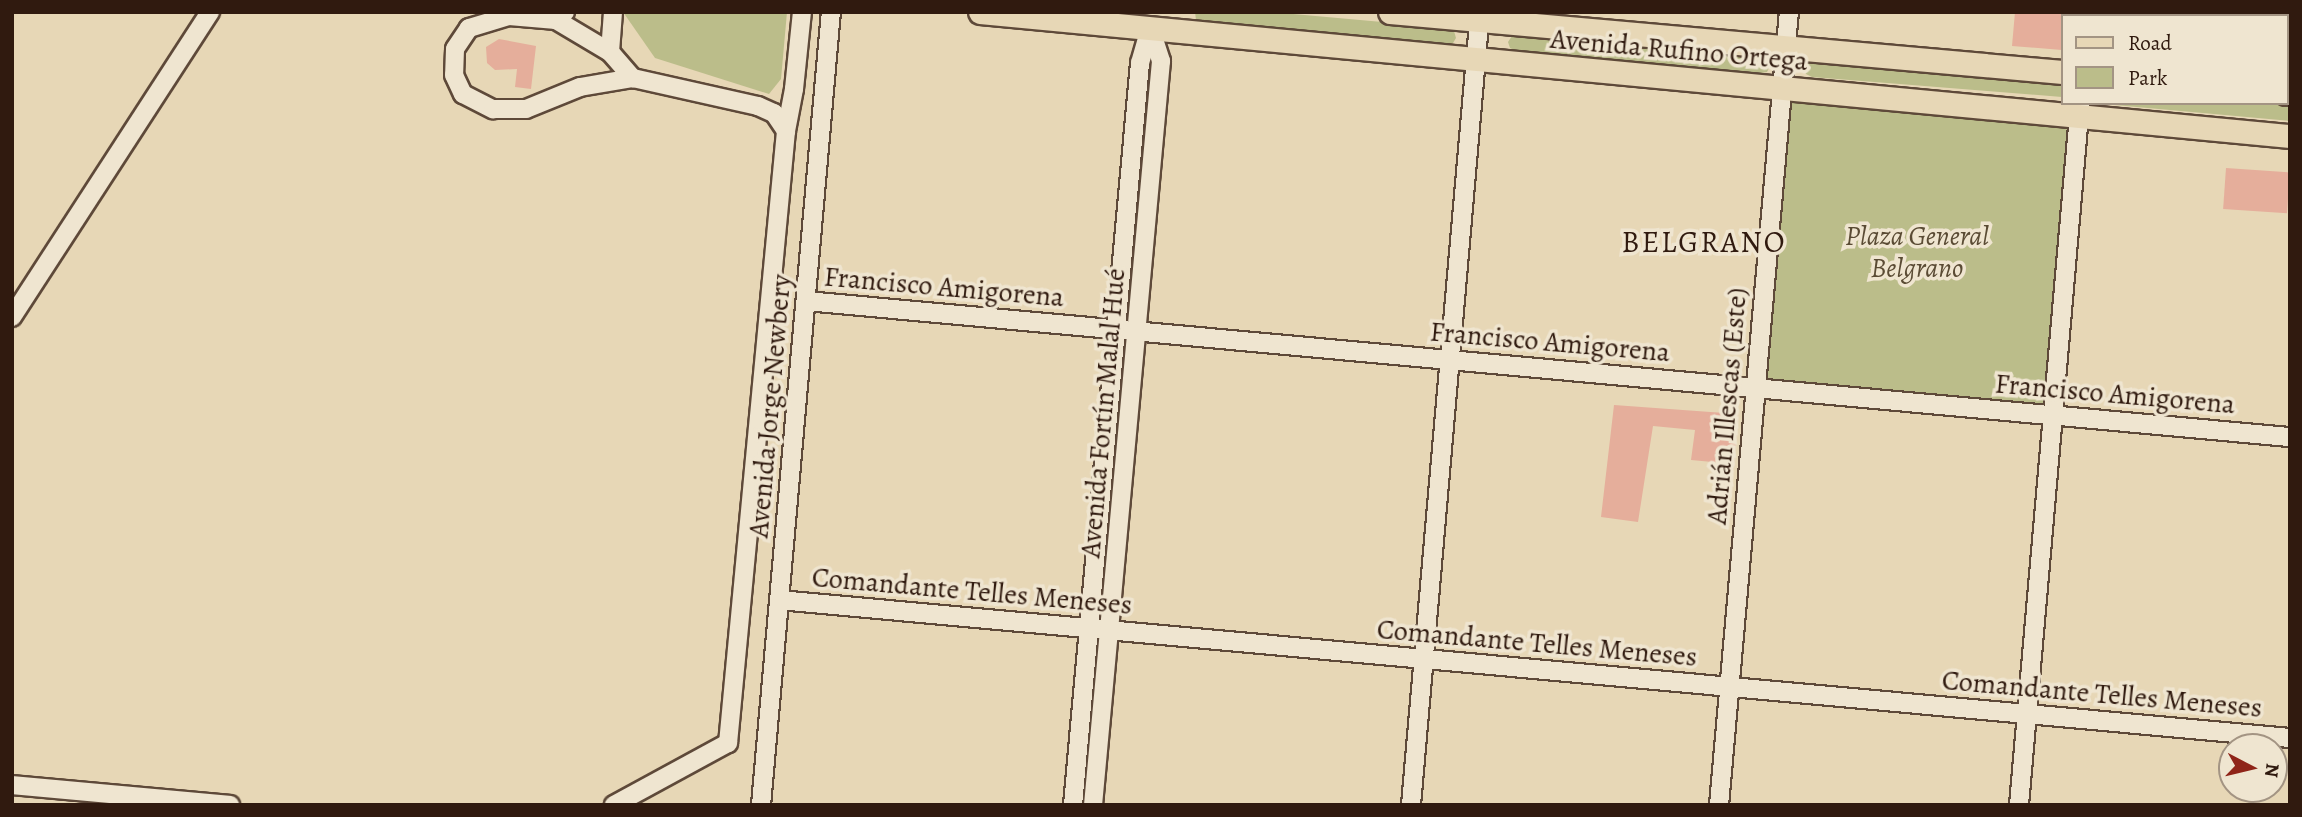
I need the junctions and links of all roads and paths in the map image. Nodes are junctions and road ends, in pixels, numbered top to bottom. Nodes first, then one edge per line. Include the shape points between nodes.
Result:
1 (210, 12) edge
2 (613, 12) edge
3 (802, 12) edge
4 (831, 12) edge
5 (980, 12) edge
6 (1390, 12) edge
7 (1788, 12) edge
8 (561, 16) edge
9 (1480, 16) edge
10 (1149, 20) edge
11 (1785, 48) junction
12 (610, 52) junction
13 (1476, 61) junction
14 (2060, 72) edge
15 (633, 78) junction
16 (1781, 89) junction
17 (2079, 110) edge
18 (786, 131) junction
19 (2290, 136) edge
20 (806, 301) junction
21 (12, 317) edge
22 (1116, 329) junction
23 (1137, 331) junction
24 (1450, 359) junction
25 (1755, 387) junction
26 (2053, 415) junction
27 (2290, 436) edge
28 (779, 600) junction
29 (1089, 628) junction
30 (1109, 630) junction
31 (1424, 659) junction
32 (1729, 687) junction
33 (2027, 714) junction
34 (2290, 738) edge
35 (12, 785) edge
36 (230, 805) edge
37 (614, 805) edge
38 (761, 805) edge
39 (1073, 805) edge
40 (1093, 805) edge
41 (1412, 805) edge
42 (1718, 805) edge
43 (2020, 805) edge

1 - 21 street
2 - 12 street
3 - 18 street
4 - 20 street, Avenida Jorge Newbery
5 - 10 main road, Avenida Rufino Ortega
6 - 9 main road, Avenida Rufino Ortega
7 - 11 street, Adrián Illescas (Este)
8 - 12 street
8 - 15 street via 509,16 469,28 455,49 454,75 463,94 493,109 526,109 580,87
9 - 11 main road, Avenida Rufino Ortega
9 - 13 street
10 - 13 main road, Avenida Rufino Ortega
10 - 22 street, Avenida Fortín Malal Hué via 1140,63
10 - 23 street, Avenida Fortín Malal Hué via 1161,61
11 - 14 main road, Avenida Rufino Ortega
11 - 16 street, Adrián Illescas (Este)
12 - 15 street
13 - 16 main road, Avenida Rufino Ortega
13 - 24 street
15 - 18 street via 758,106 774,113
16 - 17 main road, Avenida Rufino Ortega
16 - 25 street, Adrián Illescas (Este)
17 - 19 main road, Avenida Rufino Ortega
17 - 26 street
18 - 37 street via 728,743
20 - 22 street, Francisco Amigorena
20 - 28 street, Avenida Jorge Newbery
22 - 23 street, Francisco Amigorena
22 - 29 street, Avenida Fortín Malal Hué
23 - 24 street, Francisco Amigorena
23 - 30 street, Avenida Fortín Malal Hué
24 - 25 street, Francisco Amigorena
24 - 31 street
25 - 26 street, Francisco Amigorena
25 - 32 street, Adrián Illescas (Este)
26 - 27 street, Francisco Amigorena
26 - 33 street
28 - 29 street, Comandante Telles Meneses
28 - 38 street, Avenida Jorge Newbery
29 - 30 street, Comandante Telles Meneses
29 - 39 street, Avenida Fortín Malal Hué
30 - 31 street, Comandante Telles Meneses
30 - 40 street, Avenida Fortín Malal Hué
31 - 32 street, Comandante Telles Meneses
31 - 41 street
32 - 33 street, Comandante Telles Meneses
32 - 42 street, Adrián Illescas (Este)
33 - 34 street, Comandante Telles Meneses
33 - 43 street
35 - 36 street

